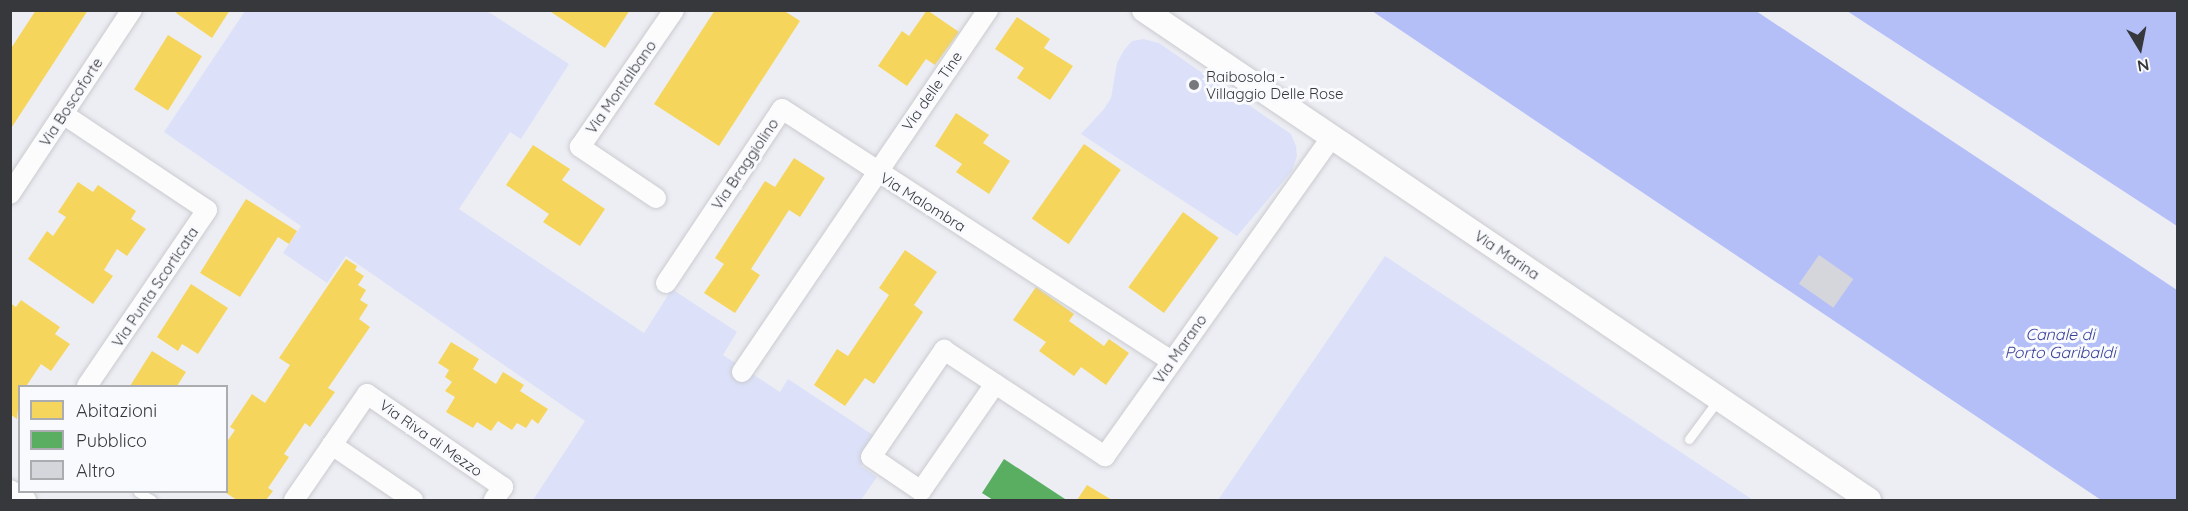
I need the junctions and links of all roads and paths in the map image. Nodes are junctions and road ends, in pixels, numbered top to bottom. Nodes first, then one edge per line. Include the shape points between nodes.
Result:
1 (132, 10) edge
2 (674, 10) edge
3 (988, 10) edge
4 (1144, 10) edge
5 (63, 114) junction
6 (1332, 136) junction
7 (877, 171) junction
8 (10, 194) edge
9 (656, 198) dead end
10 (666, 284) dead end
11 (1172, 361) junction
12 (742, 372) dead end
13 (995, 384) junction
14 (88, 385) edge
15 (1719, 399) junction
16 (1689, 439) dead end
17 (332, 445) junction
18 (294, 501) edge
19 (413, 501) edge
20 (494, 501) edge
21 (1869, 501) edge

1 - 5 street, Via Boscoforte
2 - 9 street, Via Montalbano via 580,147
3 - 7 street, Via delle Tine
4 - 6 street, Via Marina
5 - 8 street, Via Boscoforte
5 - 14 street, Via Punta Scorticata via 207,210
6 - 11 street, Via Marano
6 - 15 street, Via Marina
7 - 10 street, Via Braggiolino via 782,109
7 - 11 street, Via Malombra
7 - 12 street, Via Malombra
11 - 13 street, Via Marano via 1104,456
13 - 13 street via 945,350 871,457 921,491
15 - 16 lane
15 - 21 street, Via Marina
17 - 18 street, Via Riva di Mezzo
17 - 19 street
17 - 20 street, Via Riva di Mezzo via 367,394 503,487

